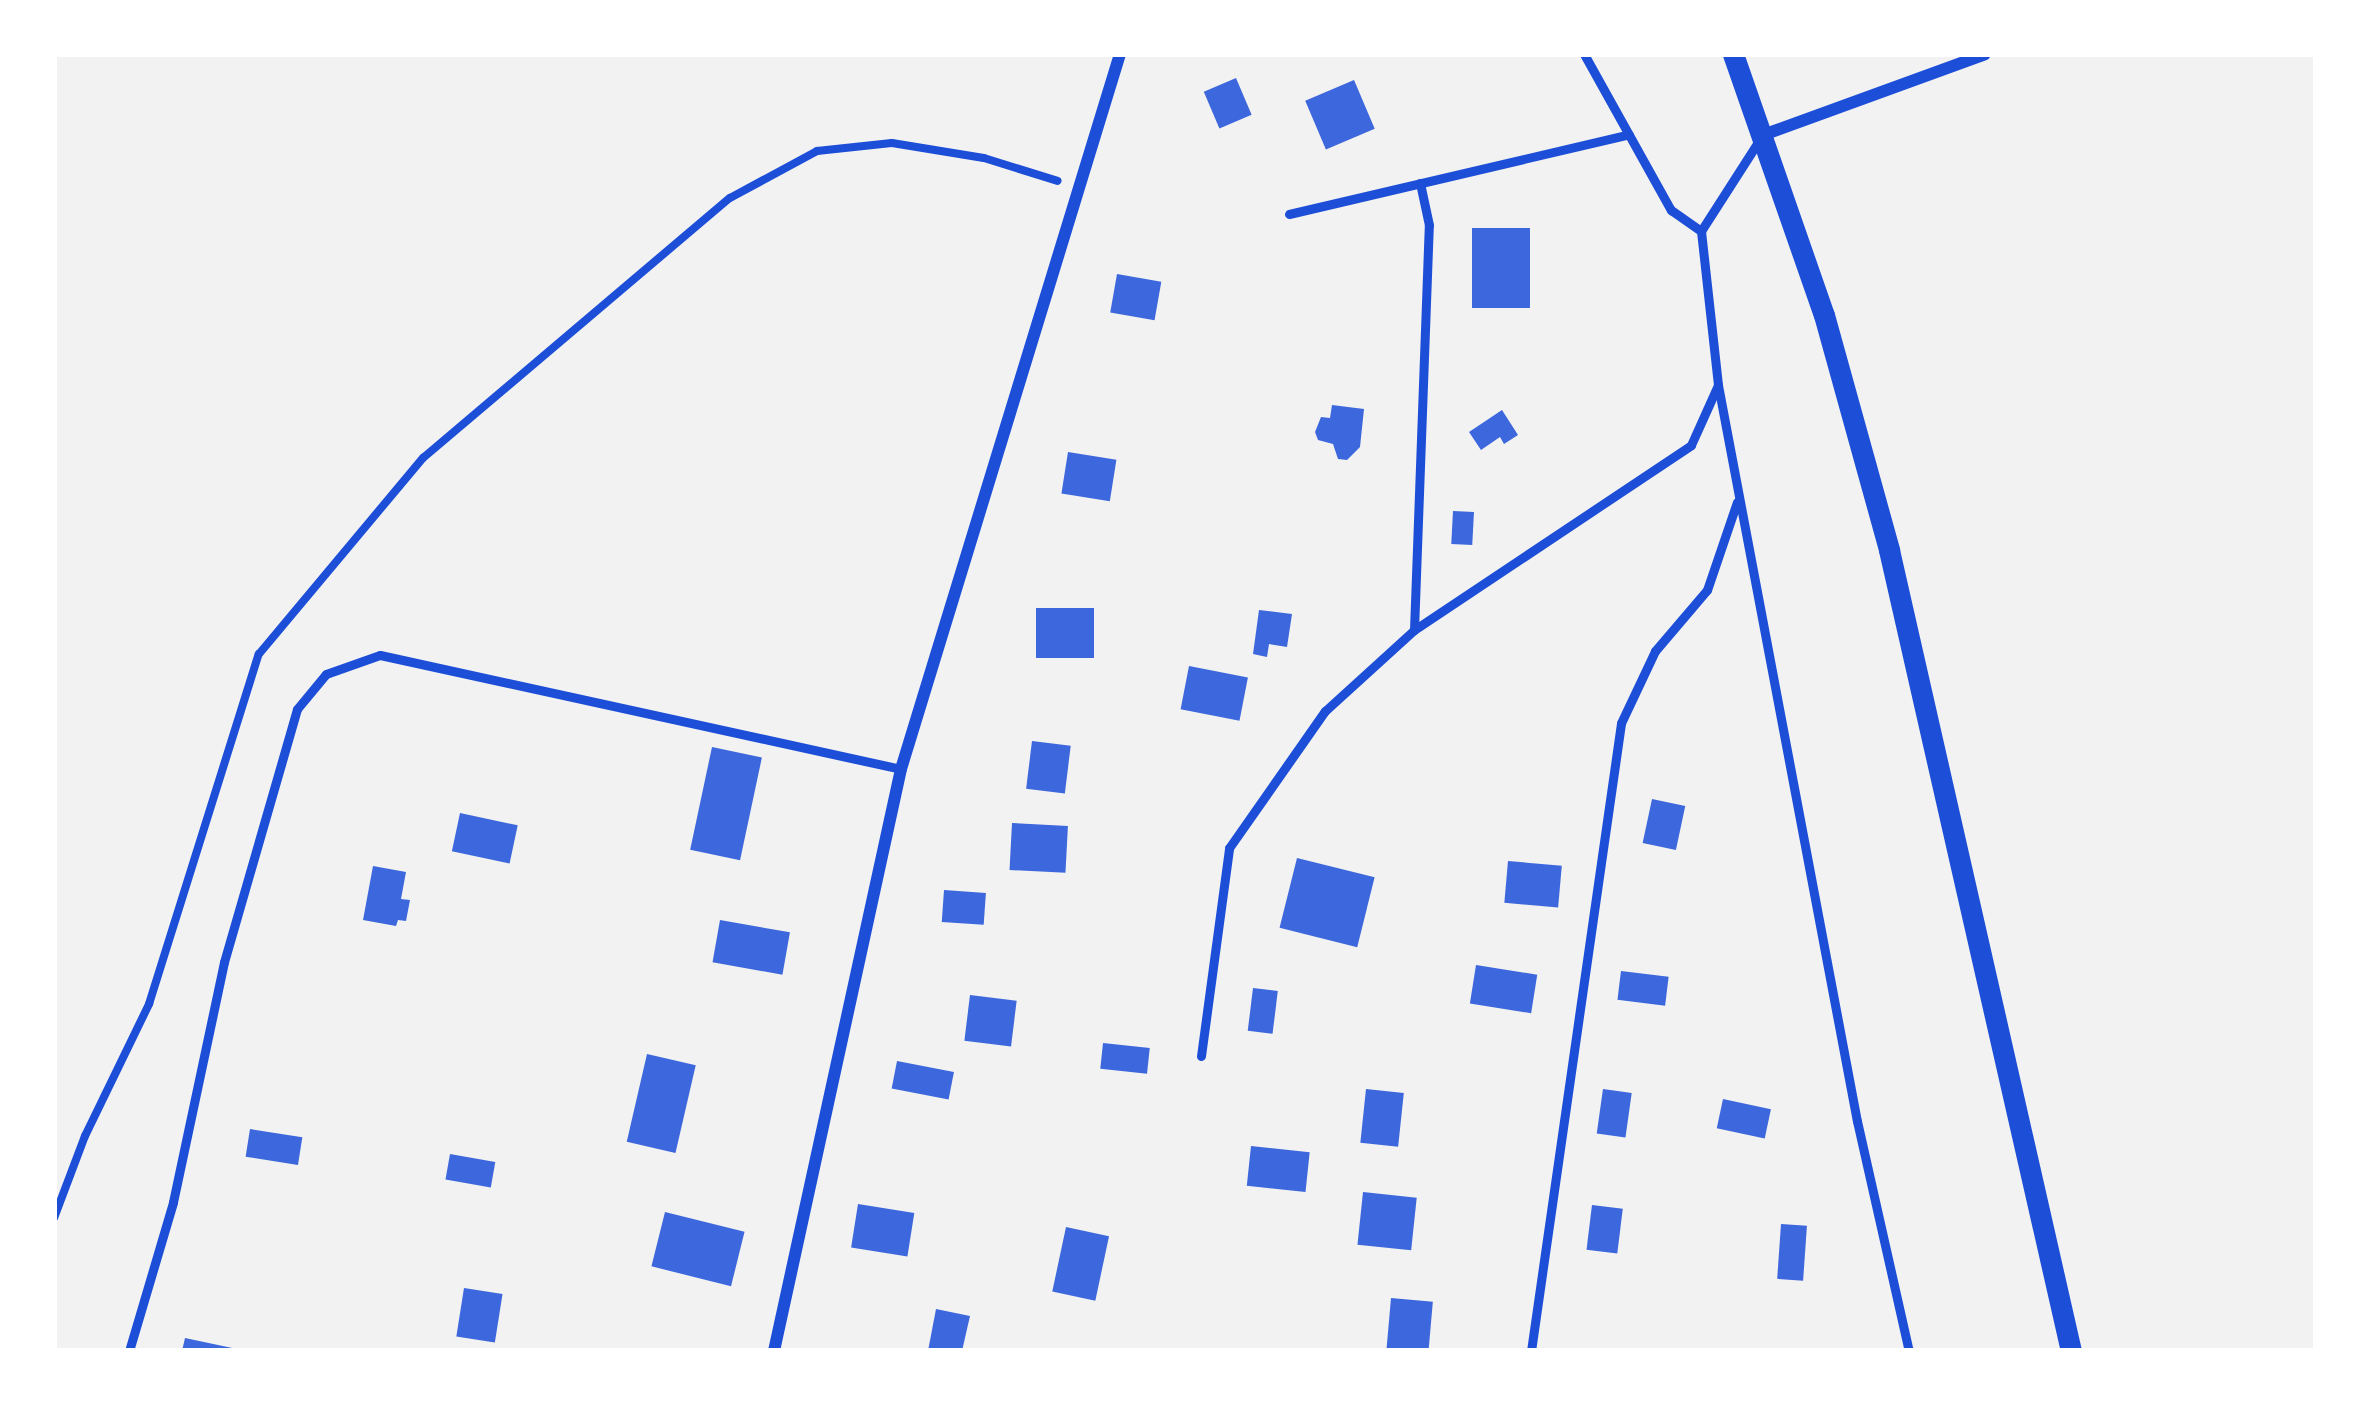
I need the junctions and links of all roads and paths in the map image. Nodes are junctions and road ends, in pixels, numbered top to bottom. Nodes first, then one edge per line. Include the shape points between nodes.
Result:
1 (1120, 54) edge
2 (1584, 54) edge
3 (1733, 54) edge
4 (1985, 54) edge
5 (1629, 134) junction
6 (1762, 135) junction
7 (1420, 183) junction
8 (1076, 186) junction
9 (1289, 214) dead end
10 (1701, 231) junction
11 (1718, 385) junction
12 (1739, 496) junction
13 (1414, 631) junction
14 (901, 769) junction
15 (1201, 1056) dead end
16 (54, 1217) edge
17 (129, 1351) edge
18 (774, 1351) edge
19 (1531, 1351) edge
20 (1909, 1351) edge
21 (2071, 1351) edge

1 - 8 street
2 - 5 lane
3 - 6 street
4 - 6 street
5 - 7 lane
5 - 10 lane via 1671,210
6 - 10 lane
6 - 21 street via 1824,315 1889,550
7 - 9 lane
7 - 13 lane via 1429,225
8 - 14 street
8 - 16 path via 892,142 817,151 730,198 423,458 259,654 149,1004
10 - 11 lane
11 - 12 lane
11 - 13 lane via 1691,445
12 - 19 lane via 1706,590 1655,651 1621,723
12 - 20 lane via 1852,1098
13 - 15 lane via 1325,712 1229,848
14 - 17 lane via 380,655 326,674 297,710 277,778
14 - 18 street

